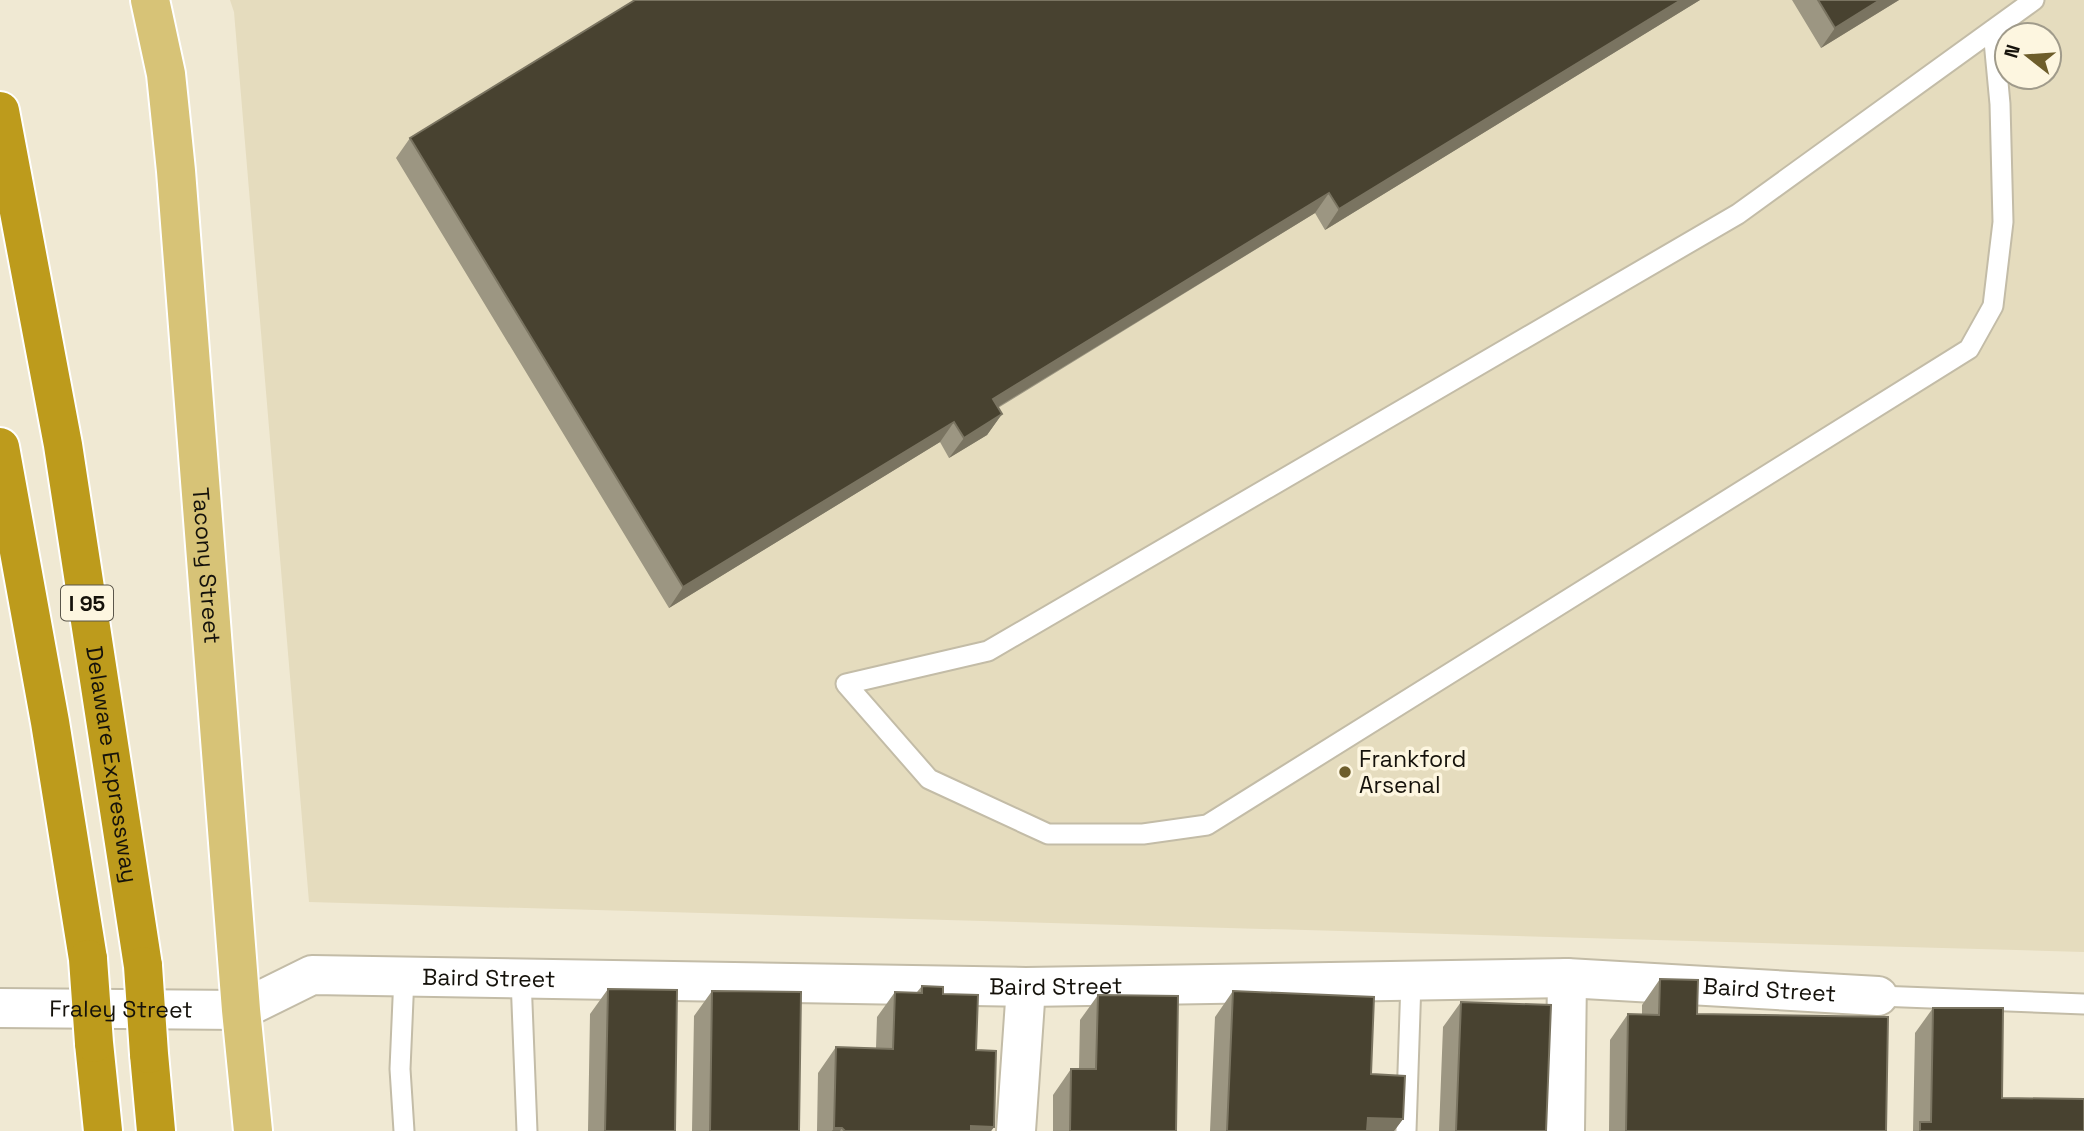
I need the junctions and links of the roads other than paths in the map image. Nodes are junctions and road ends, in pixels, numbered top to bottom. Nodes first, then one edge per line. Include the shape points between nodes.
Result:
1 (150, 0) edge
2 (2034, 0) edge
3 (2005, 21) edge
4 (1993, 30) joint
5 (0, 111) edge
6 (0, 447) edge
7 (404, 976) junction
8 (522, 978) junction
9 (1567, 978) junction
10 (1411, 981) junction
11 (1026, 987) junction
12 (1878, 996) joint
13 (2084, 1004) edge
14 (0, 1007) edge
15 (240, 1010) junction
16 (103, 1131) edge
17 (156, 1131) edge
18 (253, 1131) edge
19 (404, 1131) edge
20 (527, 1131) edge
21 (1017, 1131) edge
22 (1406, 1131) edge
23 (1564, 1131) edge

1 - 15 main road, Tacony Street via 166,74 176,171
2 - 3 lane
4 - 4 lane via 2003,222 1993,306 1969,349 1207,825 1143,834 1048,834 929,779 846,684 988,651 1738,214
5 - 17 highway, Delaware Expressway / I 95, bridge via 64,445 143,966
6 - 16 highway, I 95, bridge via 88,958
7 - 8 street, Baird Street
7 - 15 street, Baird Street via 312,975
7 - 19 lane
8 - 11 street, Baird Street
8 - 20 lane
9 - 10 street, Baird Street
9 - 12 street, Baird Street
9 - 23 street
10 - 11 street, Baird Street via 1178,991
10 - 22 lane
11 - 21 street
12 - 13 lane
14 - 15 street, Fraley Street
15 - 18 main road, Tacony Street

